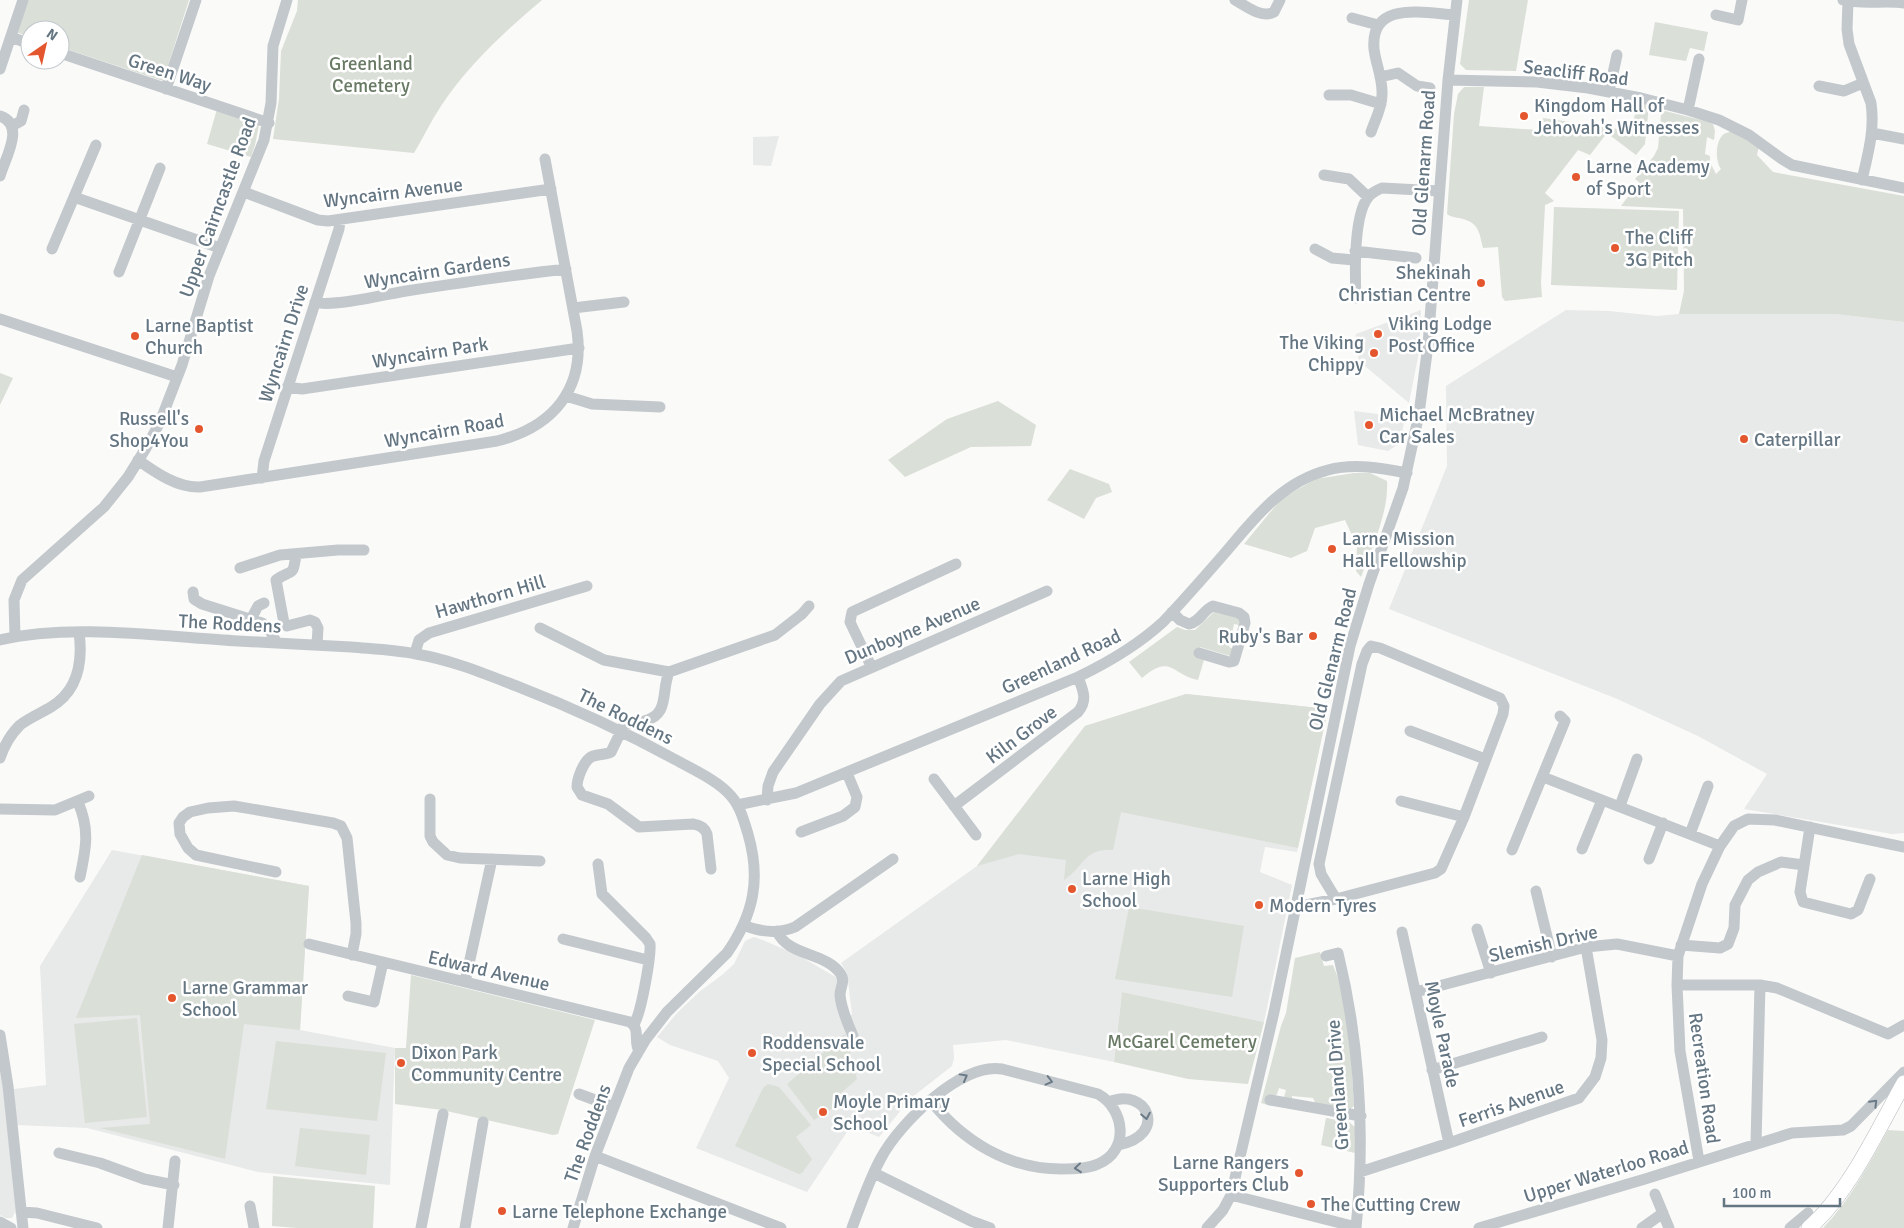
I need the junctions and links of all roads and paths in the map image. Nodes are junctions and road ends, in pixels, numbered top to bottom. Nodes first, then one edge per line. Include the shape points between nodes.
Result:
1 (23, 0) edge
2 (196, 0) edge
3 (287, 0) edge
4 (1235, 0) edge
5 (1280, 0) edge
6 (1457, 0) edge
7 (1742, 0) edge
8 (1895, 0) edge
9 (1846, 1) edge
10 (1904, 3) edge
11 (1455, 15) junction
12 (1716, 16) dead end
13 (1352, 18) dead end
14 (1378, 25) junction
15 (11, 37) junction
16 (20, 40) edge
17 (1617, 55) dead end
18 (70, 56) edge
19 (1699, 59) dead end
20 (0, 69) edge
21 (1380, 77) junction
22 (1448, 80) junction
23 (1863, 83) junction
24 (1819, 86) dead end
25 (1430, 88) dead end
26 (166, 89) junction
27 (1610, 92) junction
28 (1329, 95) dead end
29 (1381, 104) junction
30 (24, 110) dead end
31 (1688, 110) junction
32 (0, 116) edge
33 (269, 123) junction
34 (12, 126) junction
35 (1371, 132) dead end
36 (1872, 133) junction
37 (1904, 139) edge
38 (96, 145) dead end
39 (545, 159) dead end
40 (160, 168) dead end
41 (1324, 175) dead end
42 (0, 176) edge
43 (1862, 180) junction
44 (1904, 188) edge
45 (551, 189) junction
46 (1439, 191) junction
47 (244, 192) junction
48 (1368, 196) junction
49 (74, 197) junction
50 (140, 220) junction
51 (340, 220) junction
52 (220, 248) junction
53 (52, 249) dead end
54 (1315, 249) dead end
55 (1355, 256) junction
56 (1416, 258) dead end
57 (566, 269) junction
58 (119, 272) dead end
59 (1356, 298) dead end
60 (315, 302) junction
61 (624, 302) dead end
62 (573, 308) junction
63 (0, 319) edge
64 (579, 348) junction
65 (178, 377) junction
66 (287, 388) junction
67 (566, 396) junction
68 (660, 407) dead end
69 (138, 460) junction
70 (1407, 473) junction
71 (262, 478) junction
72 (360, 552) dead end
73 (296, 554) junction
74 (241, 564) dead end
75 (956, 564) dead end
76 (587, 586) dead end
77 (1047, 591) dead end
78 (193, 592) dead end
79 (264, 603) dead end
80 (808, 606) dead end
81 (1172, 612) junction
82 (14, 614) junction
83 (250, 619) junction
84 (540, 628) dead end
85 (79, 632) junction
86 (36, 635) junction
87 (15, 637) junction
88 (0, 640) edge
89 (277, 643) junction
90 (317, 645) junction
91 (1199, 653) dead end
92 (415, 654) junction
93 (871, 666) junction
94 (669, 672) junction
95 (1078, 677) junction
96 (1560, 716) dead end
97 (622, 731) junction
98 (1410, 731) dead end
99 (0, 758) edge
100 (1485, 759) junction
101 (1637, 759) dead end
102 (847, 773) junction
103 (1543, 776) junction
104 (934, 779) dead end
105 (1708, 786) dead end
106 (89, 796) dead end
107 (430, 799) dead end
108 (767, 800) junction
109 (1602, 800) junction
110 (78, 802) junction
111 (1401, 802) dead end
112 (737, 805) junction
113 (954, 806) junction
114 (1620, 806) junction
115 (0, 809) edge
116 (1464, 817) junction
117 (1663, 824) junction
118 (1810, 827) junction
119 (801, 832) dead end
120 (1690, 834) junction
121 (976, 835) dead end
122 (1720, 846) junction
123 (1904, 848) edge
124 (1582, 849) dead end
125 (1512, 850) dead end
126 (492, 859) junction
127 (893, 859) dead end
128 (1648, 859) dead end
129 (540, 861) dead end
130 (598, 864) dead end
131 (1804, 865) junction
132 (711, 869) dead end
133 (276, 872) dead end
134 (80, 877) dead end
135 (1870, 880) dead end
136 (1536, 891) dead end
137 (1336, 899) junction
138 (1296, 907) junction
139 (743, 925) junction
140 (1477, 929) dead end
141 (777, 931) junction
142 (1402, 932) dead end
143 (563, 939) dead end
144 (309, 944) dead end
145 (1586, 947) junction
146 (1680, 950) junction
147 (352, 955) junction
148 (1326, 956) dead end
149 (1552, 957) junction
150 (648, 960) junction
151 (383, 962) junction
152 (1491, 973) junction
153 (465, 982) junction
154 (1677, 985) junction
155 (1760, 986) junction
156 (1416, 992) junction
157 (348, 996) dead end
158 (634, 1024) junction
159 (1904, 1025) edge
160 (0, 1035) edge
161 (852, 1036) dead end
162 (1542, 1036) dead end
163 (639, 1051) junction
164 (1432, 1070) junction
165 (1904, 1072) edge
166 (1904, 1083) edge
167 (578, 1094) dead end
168 (1270, 1100) dead end
169 (931, 1101) junction
170 (1109, 1102) junction
171 (614, 1108) junction
172 (443, 1114) dead end
173 (1360, 1116) junction
174 (484, 1122) dead end
175 (1449, 1143) junction
176 (1756, 1143) junction
177 (1118, 1145) junction
178 (59, 1153) dead end
179 (595, 1156) junction
180 (175, 1161) dead end
181 (1699, 1161) junction
182 (1360, 1172) junction
183 (874, 1173) junction
184 (174, 1185) junction
185 (1655, 1194) dead end
186 (1231, 1195) junction
187 (250, 1206) dead end
188 (21, 1212) junction
189 (1662, 1213) junction
190 (1808, 1221) edge
191 (0, 1222) edge
192 (1356, 1227) edge
193 (11, 1228) edge
194 (23, 1228) edge
195 (97, 1228) edge
196 (168, 1228) edge
197 (254, 1228) edge
198 (421, 1228) edge
199 (465, 1228) edge
200 (572, 1228) edge
201 (781, 1228) edge
202 (852, 1228) edge
203 (990, 1228) edge
204 (1207, 1228) edge
205 (1479, 1228) edge
206 (1642, 1228) edge
207 (1669, 1228) edge
208 (1790, 1228) edge

1 - 15 street
2 - 26 street
3 - 33 street, Upper Cairncastle Road via 272,51
4 - 5 street via 1266,14 1274,12
6 - 11 street, Old Glenarm Road
7 - 12 street via 1738,20
8 - 9 street
8 - 10 street
9 - 23 street via 1849,44
11 - 14 street via 1401,12
11 - 22 street, Old Glenarm Road
13 - 14 street
14 - 21 street via 1374,48
15 - 16 street
15 - 20 street
17 - 27 street
18 - 26 street, Green Way
19 - 31 street
21 - 25 street via 1398,73 1417,86
21 - 29 street
22 - 27 street, Seacliff Road via 1537,82
22 - 46 street, Old Glenarm Road
23 - 24 street via 1844,91
23 - 36 street via 1871,103
26 - 33 street, Green Way
27 - 31 street, Seacliff Road
28 - 29 street via 1348,94
29 - 35 street
30 - 34 street via 21,121
31 - 43 street, Seacliff Road via 1737,128 1792,165
32 - 34 street
33 - 47 street, Upper Cairncastle Road
34 - 42 street via 13,138
36 - 37 street
36 - 43 street
38 - 49 street
39 - 45 street, Wyncairn Road
40 - 50 street
41 - 48 street via 1349,179
43 - 44 street, Seacliff Road
45 - 51 street, Wyncairn Avenue
45 - 57 street, Wyncairn Road
46 - 48 street via 1382,188
46 - 70 street, Old Glenarm Road via 1425,371
47 - 51 street, Wyncairn Avenue via 318,220
47 - 52 street, Upper Cairncastle Road
48 - 55 street
49 - 50 street
49 - 53 street
50 - 52 street
50 - 58 street
51 - 60 street, Wyncairn Drive
52 - 65 street, Upper Cairncastle Road
54 - 55 street via 1332,258
55 - 56 street
55 - 59 street
57 - 60 street, Wyncairn Gardens via 356,300
57 - 62 street, Wyncairn Road
60 - 66 street, Wyncairn Drive
61 - 62 street
62 - 64 street, Wyncairn Road
63 - 65 street
64 - 66 street, Wyncairn Park via 302,389
64 - 67 street, Wyncairn Road via 576,372
65 - 69 street, Upper Cairncastle Road via 160,422
66 - 71 street, Wyncairn Drive via 264,461
67 - 68 street via 592,404
67 - 71 street, Wyncairn Road via 539,424 506,438
69 - 71 street, Wyncairn Road via 171,480 190,487
69 - 82 street, Upper Cairncastle Road via 104,507 22,580 14,600
70 - 81 street, Greenland Road via 1373,467 1344,467 1314,474 1290,486 1268,504
70 - 138 street, Old Glenarm Road via 1350,646
72 - 73 street
73 - 74 street
73 - 90 street via 294,570 276,580 284,624 292,626 310,620 315,622
75 - 93 street via 852,612 850,622
76 - 92 street, Hawthorn Hill via 429,633 419,640
77 - 93 street, Dunboyne Avenue
78 - 83 street via 194,598 202,604
79 - 83 street via 258,606
80 - 94 street via 775,635
81 - 91 street via 1189,624 1213,606 1244,617 1245,624 1234,661
81 - 95 street, Greenland Road via 1134,646
82 - 86 street
82 - 87 street, Upper Cairncastle Road
83 - 89 street via 262,623
84 - 94 street via 604,660
85 - 86 street, The Roddens
85 - 89 street, The Roddens
85 - 99 street via 80,664 73,684 59,701 19,727
86 - 87 street, The Roddens
87 - 88 street, The Roddens
89 - 90 street, The Roddens
90 - 92 street, The Roddens
92 - 97 street, The Roddens via 461,665
93 - 108 street, Dunboyne Avenue via 843,679 827,695 773,772
94 - 97 street via 658,714 645,721 624,725
95 - 102 street, Greenland Road
95 - 113 street, Kiln Grove via 1085,699 1078,712
96 - 103 street via 1565,721
97 - 112 street, The Roddens via 718,785
97 - 132 street via 611,752 592,756 586,761 577,783 579,792 608,804 640,827 700,825 706,830
98 - 100 street
100 - 116 street
100 - 137 street via 1503,714 1500,698 1371,646 1362,664 1319,864 1321,874
101 - 114 street
102 - 108 street, Greenland Road via 796,793
102 - 119 street via 857,798 854,808 843,816
103 - 109 street
103 - 125 street
104 - 113 street
105 - 120 street
106 - 110 street
107 - 126 street via 430,836 439,850 452,857
108 - 112 street, Greenland Road
109 - 114 street
109 - 124 street
110 - 115 street via 48,811
110 - 134 street via 86,823 87,837
111 - 116 street
112 - 139 street, The Roddens via 752,849 755,878 752,902
113 - 121 street
114 - 117 street
116 - 137 street via 1446,862 1435,873
117 - 120 street
117 - 128 street
118 - 122 street, Recreation Road via 1748,819 1734,826
118 - 123 street, Recreation Road
118 - 131 street
120 - 122 street
122 - 146 street, Recreation Road via 1702,884
126 - 129 street
126 - 153 street
127 - 141 street via 798,925
130 - 150 street via 602,894 646,938 650,944
131 - 135 street via 1800,892 1803,902 1852,914 1858,910
131 - 146 street, Slemish Drive via 1781,862 1748,880 1735,905 1734,928 1728,944 1720,948
133 - 147 street via 196,855 180,834 179,823 190,812 224,806 340,826 347,838 356,923
136 - 149 street
137 - 138 street
138 - 186 street, Old Glenarm Road
139 - 141 street via 756,930
139 - 163 street, The Roddens via 727,953 667,1012
140 - 152 street
141 - 161 street via 785,943 830,964 841,975 840,998
142 - 156 street, Moyle Parade
143 - 150 street
144 - 147 street, Edward Avenue
145 - 146 street, Slemish Drive via 1617,944
145 - 149 street, Slemish Drive
145 - 175 street, Ferris Avenue via 1602,1040 1595,1077 1579,1098
146 - 154 street, Recreation Road
147 - 151 street, Edward Avenue
148 - 173 street, Greenland Drive via 1338,953 1345,982 1356,1043
149 - 152 street, Slemish Drive
150 - 158 street
151 - 153 street, Edward Avenue
151 - 157 street via 374,1002
152 - 156 street, Slemish Drive
153 - 158 street, Edward Avenue
154 - 155 street
154 - 181 street, Recreation Road via 1680,1051
155 - 159 street via 1776,988 1888,1034
155 - 176 street
156 - 164 street, Moyle Parade
158 - 163 street
160 - 188 street
162 - 164 street
163 - 171 street, The Roddens
164 - 175 street, Moyle Parade
176 -> 165 street, Upper Waterloo Road via 1801,1131 1843,1130 1851,1126
166 - 190 main road via 1847,1182 1826,1210
167 - 171 street
168 - 173 street
169 -> 170 street via 969,1074 986,1068 1002,1069 1095,1093
177 -> 169 street via 1104,1161 1086,1167 1050,1169 1024,1164 992,1153 970,1140
169 - 183 street via 897,1136
170 - 177 street via 1120,1122
170 -> 177 street via 1120,1099 1137,1103 1144,1107 1147,1115 1148,1124 1143,1133
171 - 179 street, The Roddens
172 - 198 street
173 - 182 street, Greenland Drive
174 - 199 street
175 - 182 street, Ferris Avenue
176 - 181 street, Upper Waterloo Road
178 - 184 street
179 - 200 street, The Roddens
179 - 201 street
180 - 184 street
181 - 205 street, Upper Waterloo Road
182 - 192 street, Greenland Drive
183 - 202 street
183 - 203 street
184 - 196 street
185 - 189 street
186 - 192 street
186 - 204 street, Old Glenarm Road
187 - 197 street
188 - 194 street
188 - 195 street
189 - 206 street
189 - 207 street
190 - 208 street
191 - 193 street

